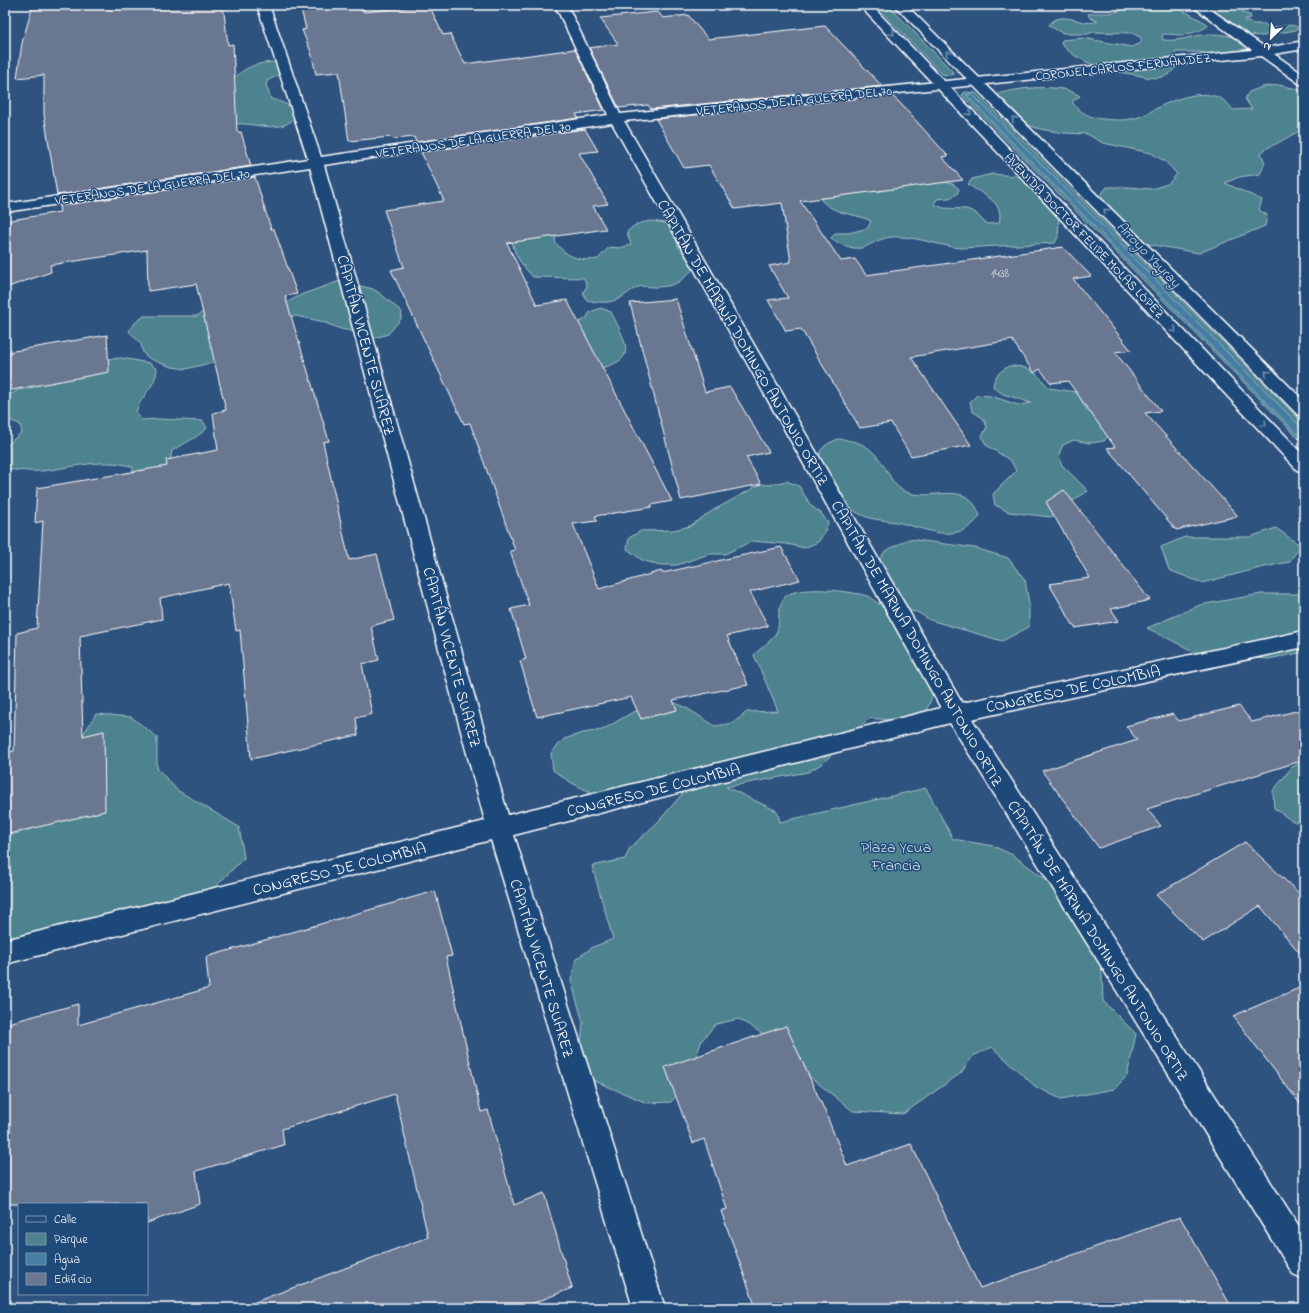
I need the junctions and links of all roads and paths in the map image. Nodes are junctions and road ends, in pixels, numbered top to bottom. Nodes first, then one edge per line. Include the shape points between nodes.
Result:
1 (263, 5) edge
2 (561, 5) edge
3 (865, 5) edge
4 (900, 5) edge
5 (1197, 5) edge
6 (1304, 45) edge
7 (1264, 52) junction
8 (976, 81) junction
9 (1304, 81) edge
10 (942, 85) junction
11 (616, 118) junction
12 (316, 162) junction
13 (5, 208) edge
14 (1304, 411) edge
15 (1304, 466) edge
16 (1304, 639) edge
17 (956, 713) junction
18 (499, 827) junction
19 (5, 952) edge
20 (1304, 1263) edge
21 (649, 1308) edge

1 - 12 street, CAPITÁN VICENTE SUAREZ
2 - 11 street, CAPITÁN DE MARINA DOMINGO ANTONIO ORTIZ
3 -> 10 street, AVENIDA DOCTOR FELIPE MOLAS LÓPEZ
8 -> 4 street, AVENIDA DOCTOR FELIPE MOLAS LÓPEZ
5 - 7 street
6 - 7 street, CORONEL CARLOS FERNÁNDEZ
7 - 8 street, CORONEL CARLOS FERNÁNDEZ
7 - 9 street
8 - 10 street, CORONEL CARLOS FERNÁNDEZ
14 -> 8 street, AVENIDA DOCTOR FELIPE MOLAS LÓPEZ
10 - 11 street, VETERANOS DE LA GUERRA DEL 70
10 -> 15 street, AVENIDA DOCTOR FELIPE MOLAS LÓPEZ
11 - 12 street, VETERANOS DE LA GUERRA DEL 70
11 - 17 street, CAPITÁN DE MARINA DOMINGO ANTONIO ORTIZ
12 - 13 street, VETERANOS DE LA GUERRA DEL 70
12 - 18 street, CAPITÁN VICENTE SUAREZ
16 - 17 street, CONGRESO DE COLOMBIA
17 - 18 street, CONGRESO DE COLOMBIA
17 - 20 street, CAPITÁN DE MARINA DOMINGO ANTONIO ORTIZ
18 - 19 street, CONGRESO DE COLOMBIA
18 - 21 street, CAPITÁN VICENTE SUAREZ

